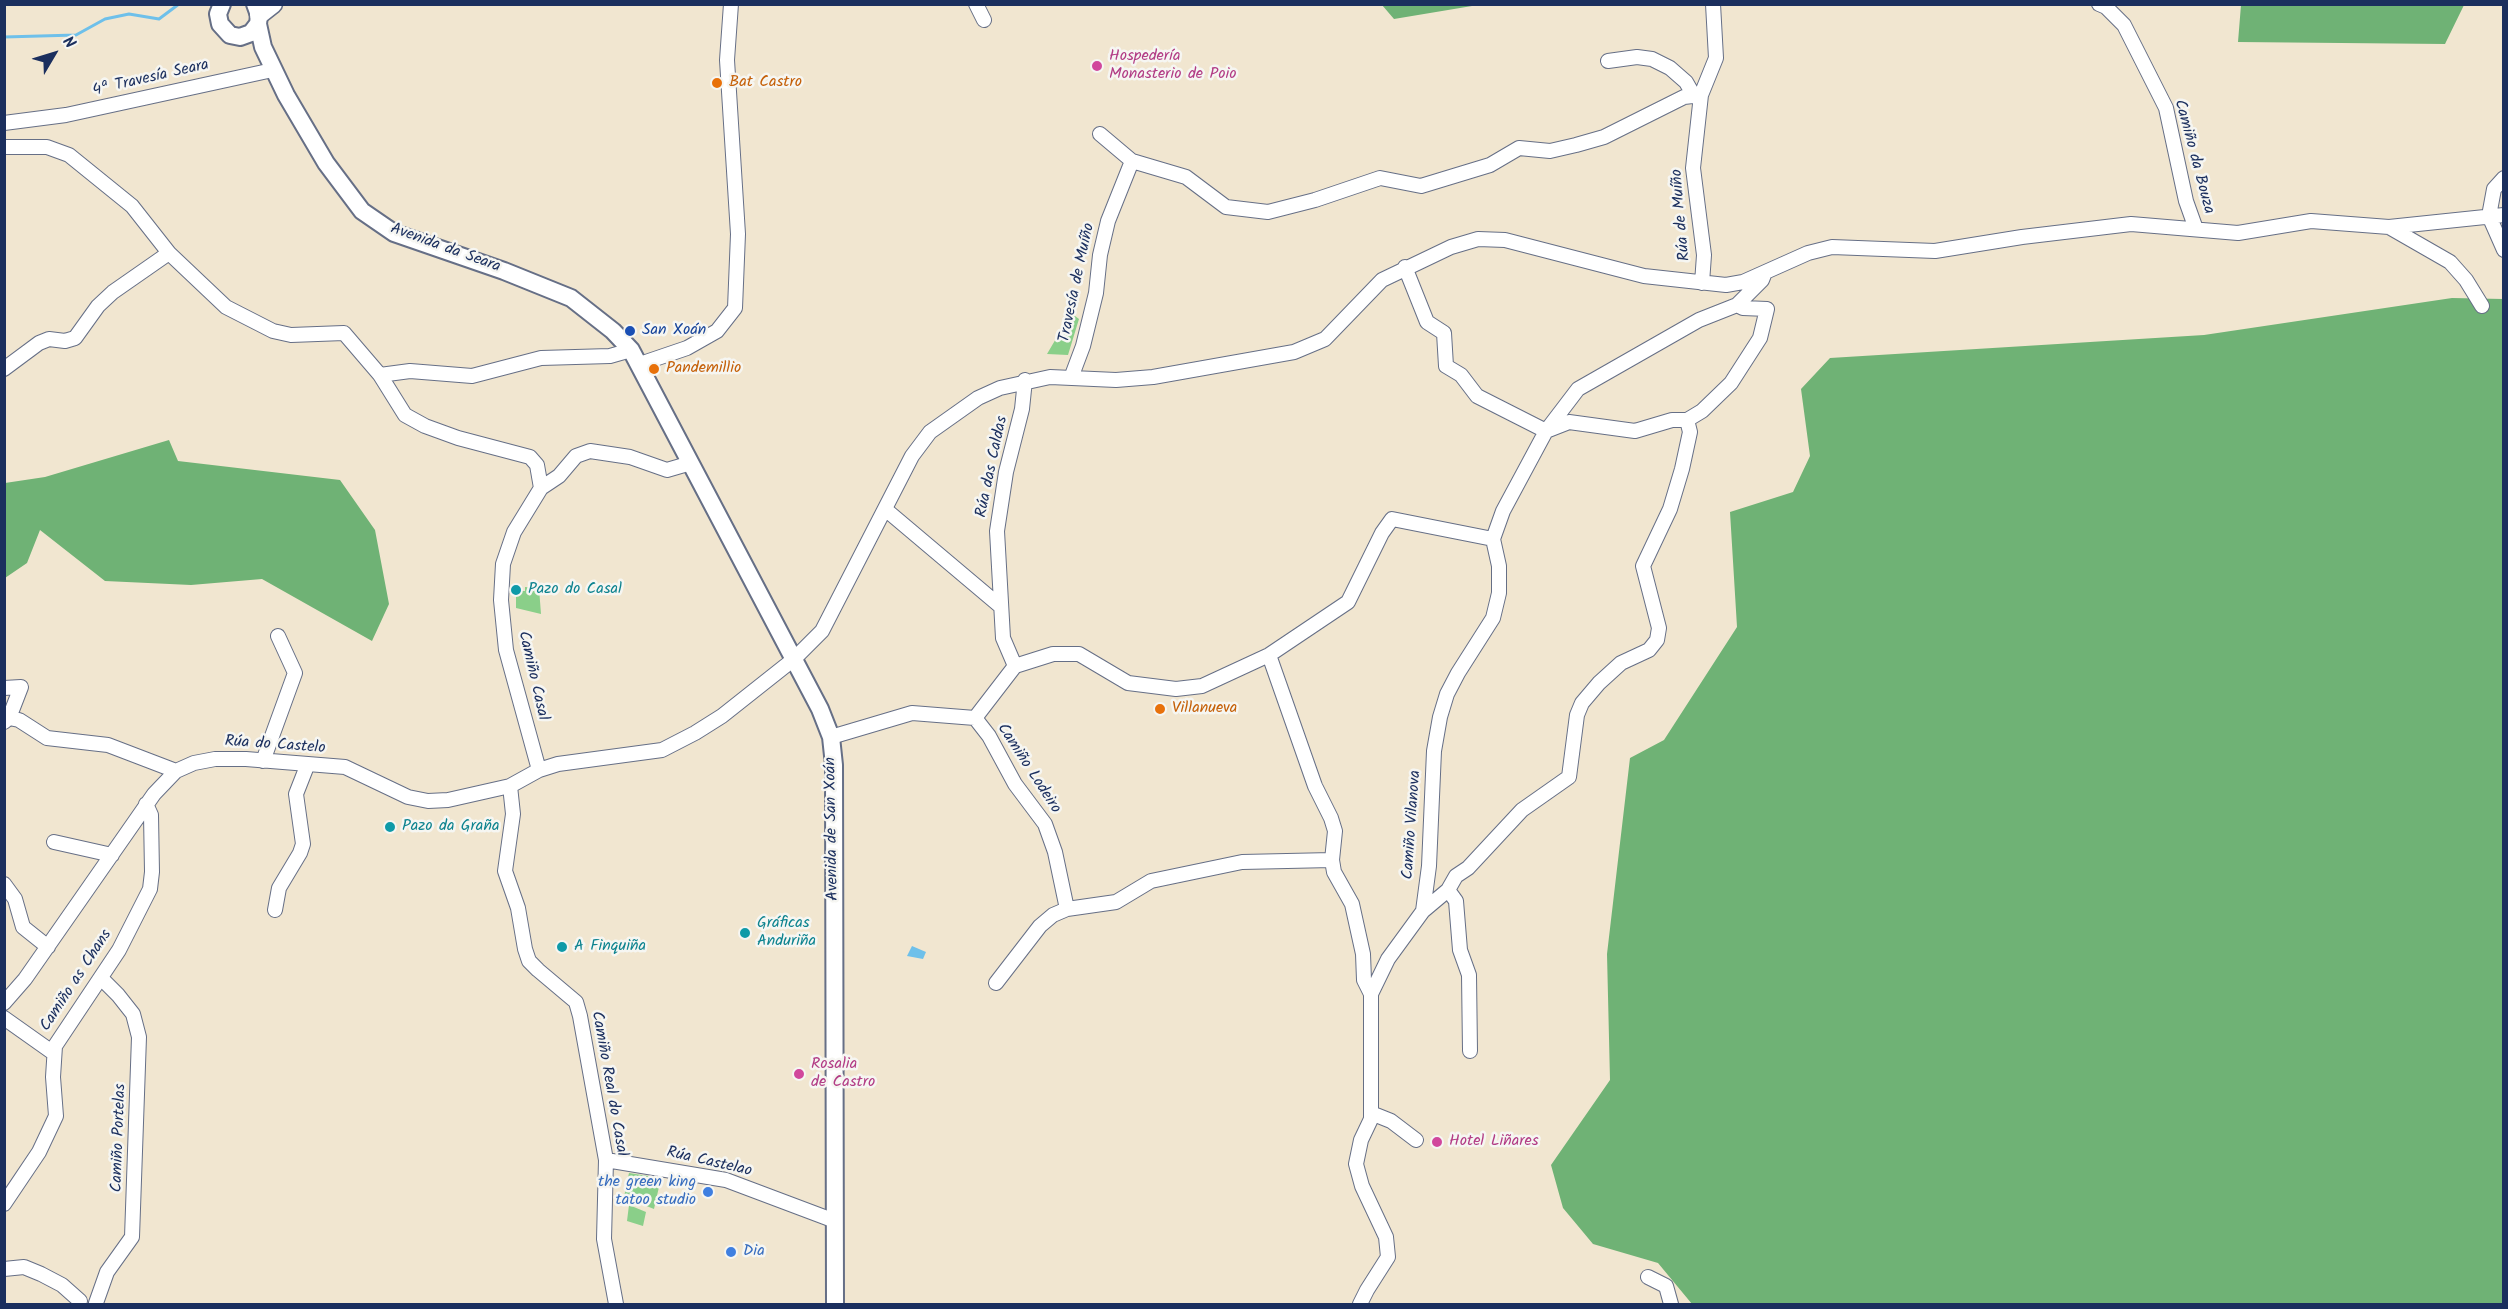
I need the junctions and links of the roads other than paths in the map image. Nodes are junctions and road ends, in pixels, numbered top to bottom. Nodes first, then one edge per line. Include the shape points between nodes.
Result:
1 (731, 4) edge
2 (976, 4) edge
3 (1713, 4) edge
4 (2100, 4) edge
5 (222, 5) edge
6 (261, 12) edge
7 (984, 20) dead end
8 (234, 36) junction
9 (1608, 61) dead end
10 (268, 71) junction
11 (286, 95) junction
12 (1698, 95) junction
13 (4, 123) edge
14 (1100, 134) dead end
15 (5, 148) edge
16 (1132, 161) junction
17 (2504, 178) edge
18 (2504, 215) edge
19 (2489, 216) junction
20 (2390, 226) junction
21 (2196, 229) junction
22 (2504, 250) edge
23 (169, 253) junction
24 (1405, 267) junction
25 (1764, 273) junction
26 (1702, 283) junction
27 (1737, 305) junction
28 (2482, 306) dead end
29 (631, 350) junction
30 (640, 364) junction
31 (4, 369) edge
32 (380, 375) junction
33 (1071, 378) junction
34 (1025, 380) junction
35 (1686, 420) junction
36 (1546, 431) junction
37 (691, 463) junction
38 (541, 488) junction
39 (885, 508) junction
40 (1493, 539) junction
41 (1000, 606) junction
42 (278, 636) dead end
43 (1269, 655) junction
44 (794, 659) junction
45 (1015, 666) junction
46 (4, 688) edge
47 (975, 718) junction
48 (7, 720) edge
49 (831, 737) junction
50 (263, 761) junction
51 (307, 766) junction
52 (539, 770) junction
53 (176, 771) junction
54 (510, 786) junction
55 (146, 804) junction
56 (54, 842) dead end
57 (112, 855) junction
58 (1332, 860) junction
59 (4, 884) edge
60 (1448, 890) junction
61 (1066, 909) junction
62 (275, 910) dead end
63 (1423, 911) junction
64 (48, 947) junction
65 (101, 978) junction
66 (996, 983) dead end
67 (1371, 994) junction
68 (4, 1003) edge
69 (4, 1018) edge
70 (1470, 1051) dead end
71 (52, 1052) junction
72 (1371, 1113) junction
73 (1416, 1140) dead end
74 (606, 1160) junction
75 (4, 1204) edge
76 (836, 1221) junction
77 (4, 1269) edge
78 (1648, 1277) dead end
79 (74, 1303) edge
80 (100, 1304) edge
81 (616, 1305) edge
82 (836, 1305) edge
83 (1360, 1305) edge
84 (1671, 1305) edge

1 - 30 street via 728,60 738,234 735,308 717,331 687,348
2 - 7 street
3 - 12 street, Rúa de Muíño via 1716,58
4 - 21 street, Camiño da Bouza via 2124,25 2166,108
5 - 8 main road, Avenida da Seara via 218,14 220,24
6 - 8 main road via 246,36
6 - 11 main road, Avenida da Seara via 263,47
8 - 10 main road, Avenida da Seara via 247,45
9 - 12 street via 1652,59 1670,68
10 - 11 main road, Avenida da Seara
10 - 13 street, 4ª Travesía Seara via 66,115
11 - 29 main road, Avenida da Seara via 345,192 369,217 394,233 571,298 590,310
12 - 16 street via 1684,97 1604,137 1576,145 1550,151 1519,148 1490,165 1421,186 1380,178 1268,212 1226,207 1186,177
12 - 26 street, Rúa de Muíño via 1693,168 1704,255
14 - 16 street
15 - 23 street via 47,147 69,155 132,206
16 - 33 street, Travesía de Muíño via 1108,221 1096,293
17 - 19 street via 2494,189
18 - 19 street, Rúa do Castelo
19 - 20 street, Rúa do Castelo
19 - 22 street
20 - 21 street, Rúa do Castelo via 2311,221 2238,233
20 - 28 street via 2450,262
21 - 25 street, Rúa do Castelo via 2131,224 1935,250 1832,247
23 - 31 street via 113,292 75,338 39,343
23 - 32 street via 226,307 255,323 291,335 344,333
24 - 26 street, Rúa do Castelo via 1478,239 1505,240 1644,276
24 - 33 street, Rúa do Castelo via 1382,280 1325,339 1294,352 1153,377
24 - 36 street via 1426,322 1444,333 1446,366 1461,375 1477,396
25 - 26 street, Rúa do Castelo via 1725,285
25 - 27 street
27 - 35 street via 1767,309 1760,338 1717,399
27 - 36 street via 1699,320 1578,389
29 - 30 main road, Avenida da Seara
29 - 32 street via 610,356 541,358 472,376 410,370
30 - 37 main road, Avenida de San Xoán
32 - 38 street via 405,415 425,426 530,458 537,465
33 - 34 street, Rúa do Castelo
34 - 39 street, Rúa do Castelo via 978,398 930,432 912,456
34 - 41 street, Rúa das Caldas via 997,531
35 - 36 street via 1653,424 1635,431 1569,422
35 - 60 street via 1688,444 1670,509 1643,566 1659,628 1657,640 1649,650 1621,663 1582,703 1569,777 1522,810 1456,876
36 - 40 street via 1503,511
37 - 38 street via 667,470 630,457 590,451 576,456 559,476
37 - 44 main road, Avenida de San Xoán
38 - 52 street, Camiño Casal via 514,532 503,564 501,600 506,650
39 - 41 street
39 - 44 street, Rúa do Castelo via 822,631
40 - 43 street via 1392,519 1348,602
40 - 63 street, Camiño Vilanova via 1499,575 1493,618 1458,673 1440,717 1434,751
41 - 45 street, Rúa das Caldas via 1003,638
42 - 50 street via 295,673
43 - 45 street via 1202,686 1176,689 1128,684 1079,654 1053,654
43 - 58 street via 1335,831
44 - 49 main road, Avenida de San Xoán
44 - 52 street, Rúa do Castelo via 722,716 662,750
45 - 47 street
46 - 48 street via 21,687
47 - 49 street via 912,713
47 - 61 street, Camiño Lodeiro via 1045,824
48 - 53 street via 26,724 47,738 108,745
49 - 76 main road, Avenida de San Xoán
50 - 51 street, Rúa do Castelo
50 - 53 street, Rúa do Castelo via 215,759
51 - 54 street, Rúa do Castelo via 345,767 408,797 428,801
51 - 62 street via 296,794 303,844 279,888
52 - 54 street, Rúa do Castelo
53 - 55 street
54 - 74 street, Camiño Real do Casal via 513,814 505,871 507,883 518,908 529,961 576,1002
55 - 57 street
55 - 65 street, Camiño as Chans via 151,815 150,888
56 - 57 street
57 - 64 street
58 - 61 street via 1242,862 1151,881 1116,902
58 - 67 street via 1352,904 1363,954 1364,980
59 - 64 street via 15,898 23,927
60 - 63 street
60 - 70 street via 1456,901 1460,950 1469,975
61 - 66 street via 1040,926
63 - 67 street, Camiño Vilanova via 1388,959
64 - 68 street
65 - 71 street, Camiño as Chans
65 - 80 street, Camiño Portelas via 133,1014 140,1037 132,1237 107,1272
67 - 72 street, Camiño Vilanova
69 - 71 street
71 - 75 street, Camiño as Chans via 56,1116 39,1152
72 - 73 street via 1391,1121
72 - 83 street via 1356,1164 1386,1237 1388,1257
74 - 76 street, Rúa Castelao via 726,1180
74 - 81 street, Camiño Real do Casal via 604,1239
76 - 82 main road, Avenida de San Xoán
77 - 79 street via 24,1267 41,1274 62,1285
78 - 84 street via 1666,1286
79 - 80 street

